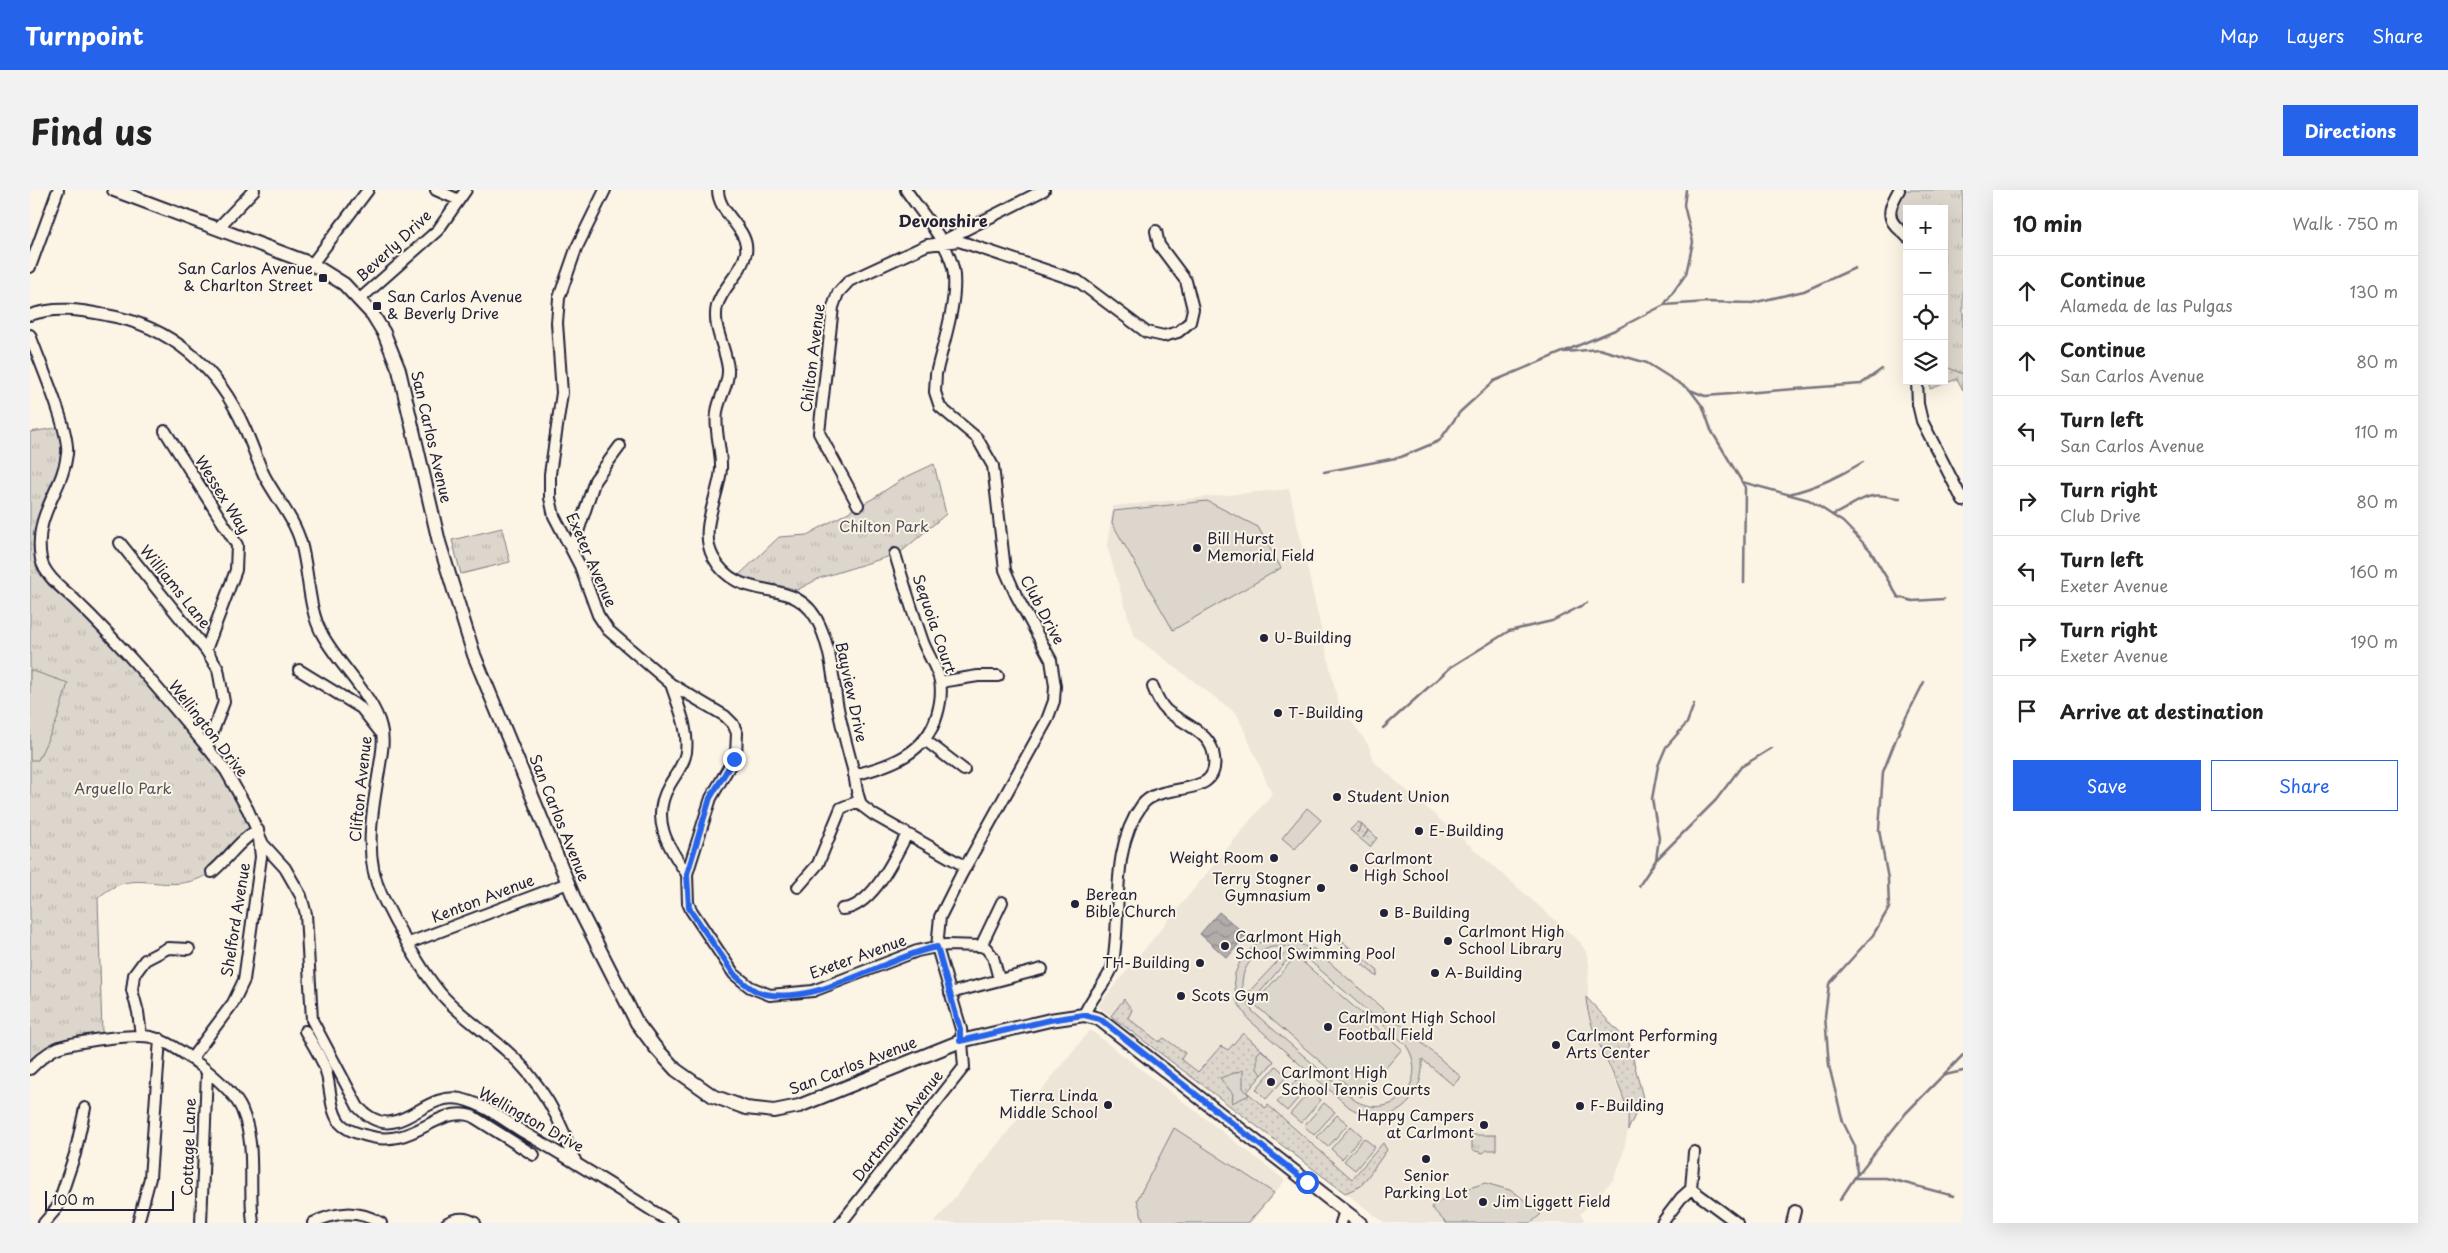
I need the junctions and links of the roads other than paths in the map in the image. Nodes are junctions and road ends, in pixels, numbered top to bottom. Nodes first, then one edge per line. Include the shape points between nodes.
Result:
1 (58, 190) edge
2 (254, 190) edge
3 (368, 190) edge
4 (436, 190) edge
5 (466, 190) edge
6 (605, 190) edge
7 (718, 190) edge
8 (906, 190) edge
9 (1044, 190) edge
10 (1899, 190) edge
11 (122, 191) edge
12 (459, 200) junction
13 (216, 229) junction
14 (1156, 231) dead end
15 (1903, 233) edge
16 (942, 242) junction
17 (312, 264) junction
18 (30, 267) edge
19 (360, 299) junction
20 (30, 315) edge
21 (30, 335) edge
22 (1917, 385) edge
23 (165, 431) dead end
24 (620, 446) dead end
25 (1963, 501) edge
26 (858, 505) dead end
27 (120, 543) dead end
28 (572, 550) junction
29 (895, 554) dead end
30 (206, 650) junction
31 (299, 670) dead end
32 (998, 676) dead end
33 (940, 682) junction
34 (671, 684) junction
35 (1153, 687) dead end
36 (382, 735) junction
37 (925, 740) junction
38 (207, 747) junction
39 (964, 770) dead end
40 (854, 776) junction
41 (859, 801) junction
42 (258, 830) junction
43 (907, 834) junction
44 (966, 866) junction
45 (212, 872) dead end
46 (687, 874) junction
47 (568, 883) junction
48 (798, 887) dead end
49 (1002, 902) dead end
50 (842, 908) dead end
51 (409, 943) junction
52 (981, 946) junction
53 (937, 947) junction
54 (189, 949) dead end
55 (1042, 969) dead end
56 (999, 979) junction
57 (950, 993) junction
58 (1084, 1015) junction
59 (305, 1031) dead end
60 (141, 1035) junction
61 (160, 1039) junction
62 (960, 1041) junction
63 (191, 1059) junction
64 (30, 1070) edge
65 (207, 1072) junction
66 (84, 1108) dead end
67 (399, 1121) junction
68 (402, 1136) junction
69 (1694, 1152) dead end
70 (534, 1155) dead end
71 (584, 1167) junction
72 (1692, 1189) junction
73 (1795, 1210) dead end
74 (1343, 1217) edge
75 (44, 1223) edge
76 (138, 1223) edge
77 (201, 1223) edge
78 (253, 1223) edge
79 (313, 1223) edge
80 (381, 1223) edge
81 (446, 1223) edge
82 (475, 1223) edge
83 (672, 1223) edge
84 (841, 1223) edge
85 (1360, 1223) edge
86 (1662, 1223) edge
87 (1737, 1223) edge
88 (1792, 1223) edge

1 - 18 street
2 - 13 street
3 - 17 street
4 - 12 street
5 - 12 street, Beverly Drive
6 - 28 street, Exeter Avenue via 576,249 560,298 557,324 562,393 550,474 550,498 554,516
7 - 40 street, Bayview Drive via 719,202 742,234 746,249 742,263 717,306 728,371 717,411 720,472 708,526 708,542 718,566 737,581 751,588 790,594 816,617 830,655
8 - 16 street
9 - 16 street
10 - 15 street via 1890,207 1890,216
11 - 13 main road, San Carlos Avenue
12 - 19 street, Beverly Drive via 438,230
13 - 17 main road, San Carlos Avenue
14 - 16 street via 1159,245 1186,281 1194,308 1190,322 1184,328 1164,336 1146,332 1078,281 971,244
16 - 26 street, Chilton Avenue via 926,245 849,280 835,299 819,433
16 - 44 street, Club Drive via 953,268 954,286 935,380 936,397 946,414 977,438 993,466 1007,578 1051,660 1055,686 1047,720
17 - 19 main road, San Carlos Avenue via 344,284
19 - 47 main road, San Carlos Avenue via 384,334 399,370 439,542 474,655
20 - 36 street, Clifton Avenue via 52,309 82,311 119,317 152,328 182,346 215,377 245,427 263,473 292,522 300,542 321,634 374,709
21 - 38 street, Wellington Drive via 68,449 44,511 41,560 54,580 116,640
22 - 25 street via 1922,421
23 - 30 street, Wessex Way via 236,545 236,570
24 - 28 street via 595,480
27 - 30 street, Williams Lane
28 - 34 street, Exeter Avenue via 598,615 608,630
29 - 33 street, Sequoia Court via 923,643
30 - 38 street via 218,669 224,702
31 - 36 street via 362,708
32 - 33 street via 989,674
33 - 37 street, Sequoia Court via 938,712
34 - 46 street via 684,725 686,751 682,765 665,793 661,818 667,843
34 - 46 street, Exeter Avenue via 726,716 737,733 736,755 710,798
35 - 58 street via 1166,709 1211,744 1213,769 1209,778 1200,785 1171,790 1151,798 1134,817 1118,875 1112,968 1090,1000
36 - 51 street, Clifton Avenue via 369,850 382,896
37 - 39 street
37 - 40 street, Sequoia Court via 897,761
38 - 42 street, Wellington Drive via 226,771
40 - 41 street, Bayview Drive
41 - 43 street via 866,810
41 - 48 street via 841,808 818,864
42 - 45 street
42 - 63 street, Shelford Avenue via 261,857 244,980 233,1003
42 - 67 street, Wellington Drive via 263,844 289,875 301,896 306,914 312,1020 358,1107 378,1122
43 - 44 street
43 - 50 street via 883,877 856,905
44 - 53 street, Club Drive via 940,917
46 - 53 street, Exeter Avenue via 691,910 734,974 761,993 814,991 917,951
47 - 51 street, Kenton Avenue
47 - 62 main road, San Carlos Avenue via 637,1023 676,1070 712,1096 746,1108 774,1111 799,1106
49 - 52 street
51 - 71 street, Clifton Avenue via 444,997 529,1074 549,1104 571,1154
52 - 53 street, Exeter Avenue
52 - 56 street via 993,957
53 - 57 street, Club Drive
54 - 60 street via 168,948 145,960 134,975 132,990
55 - 56 street
56 - 57 street
57 - 62 street, Club Drive
58 - 62 main road, San Carlos Avenue
58 - 74 main road via 1100,1019
59 - 68 street via 325,1068 340,1123 352,1132 376,1139
60 - 61 street
60 - 64 street via 58,1048 42,1057
61 - 63 street
61 - 76 street via 150,1178
62 - 84 street, Dartmouth Avenue via 964,1066
63 - 65 street
65 - 77 street, Cottage Lane
65 - 78 street via 242,1108 251,1138 250,1204
66 - 75 street via 75,1154 57,1208
67 - 68 street
67 - 71 street, Wellington Drive via 436,1101 461,1099 480,1106
68 - 70 street via 417,1132 447,1115 462,1113 480,1120
69 - 72 street
71 - 83 street, Wellington Drive
72 - 86 street
72 - 87 street
73 - 88 street
74 - 85 main road
79 - 80 street via 331,1214 365,1214
81 - 82 street via 455,1218

